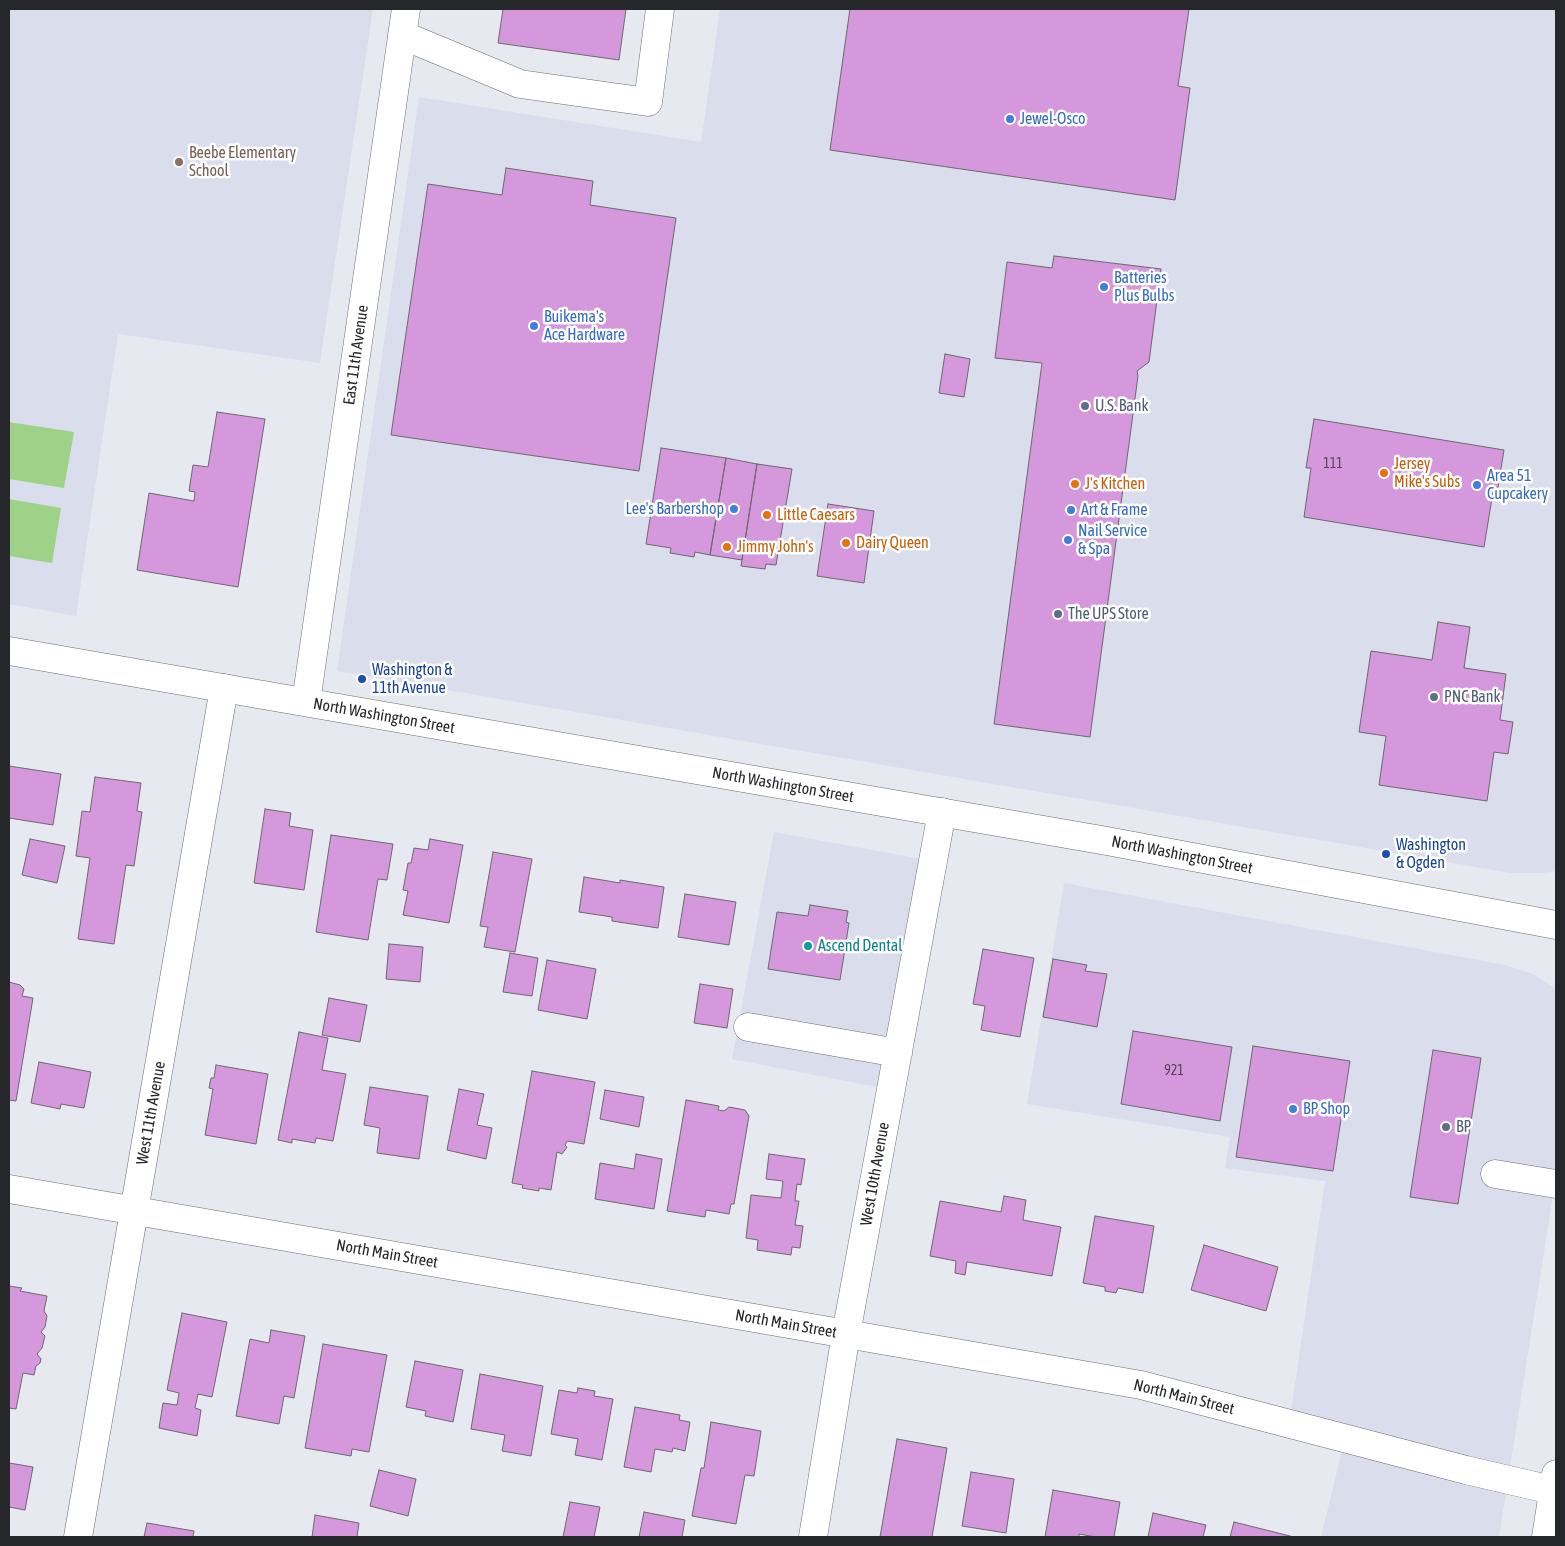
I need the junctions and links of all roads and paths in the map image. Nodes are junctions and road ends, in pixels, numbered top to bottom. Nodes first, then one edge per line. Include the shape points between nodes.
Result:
1 (406, 9) edge
2 (660, 9) edge
3 (402, 35) junction
4 (9, 651) edge
5 (224, 688) junction
6 (306, 702) junction
7 (942, 812) junction
8 (1556, 925) edge
9 (748, 1027) dead end
10 (898, 1053) junction
11 (1495, 1174) dead end
12 (1556, 1184) edge
13 (9, 1189) edge
14 (133, 1210) junction
15 (846, 1334) junction
16 (1555, 1485) edge
17 (78, 1537) edge
18 (813, 1537) edge
19 (1546, 1537) edge

1 - 3 street, East 11th Avenue
2 - 3 street via 648,102 520,84
3 - 6 street, East 11th Avenue
4 - 5 street, North Washington Street
5 - 6 street, North Washington Street
5 - 14 street, West 11th Avenue
6 - 7 street, North Washington Street
7 - 8 street, North Washington Street
7 - 10 street, West 10th Avenue
9 - 10 street
10 - 15 street, West 10th Avenue
11 - 12 street
13 - 14 street, North Main Street
14 - 15 street, North Main Street
14 - 17 street, West 11th Avenue
15 - 16 street, North Main Street via 1141,1385 1466,1470
15 - 18 street, West 10th Avenue
16 - 19 street

